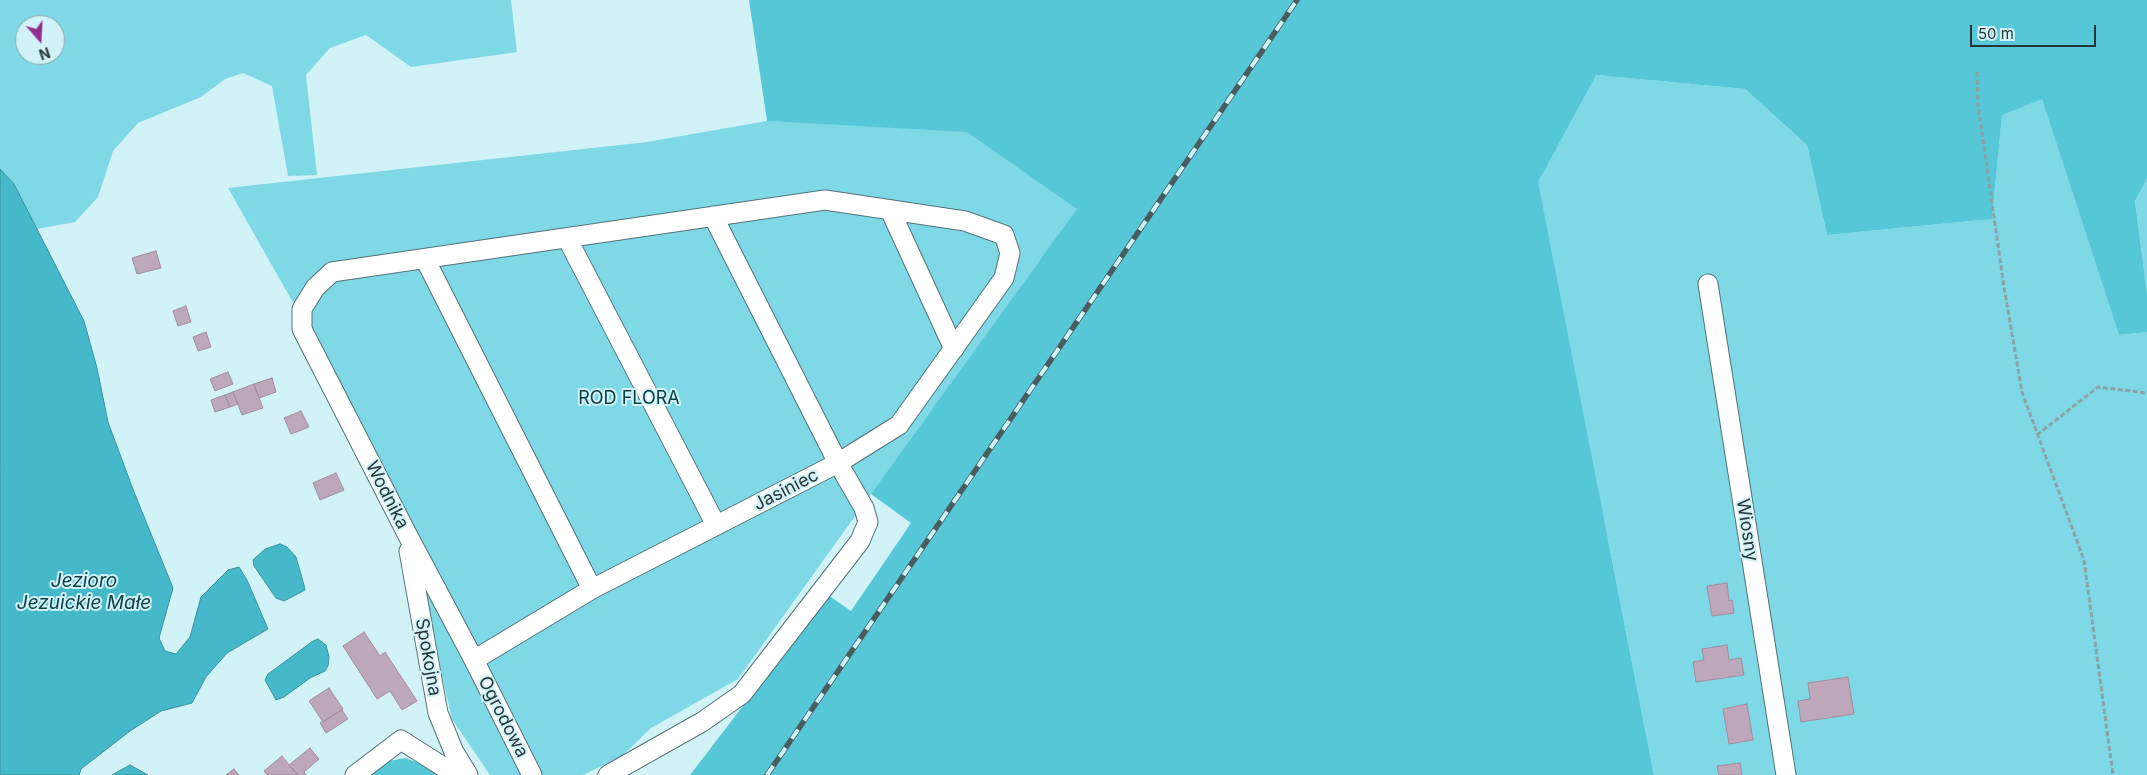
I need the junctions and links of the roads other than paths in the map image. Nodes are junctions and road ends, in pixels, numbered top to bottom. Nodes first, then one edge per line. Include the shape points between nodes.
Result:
1 (890, 210) junction
2 (713, 216) junction
3 (567, 238) junction
4 (424, 259) junction
5 (1708, 284) dead end
6 (954, 349) junction
7 (838, 463) junction
8 (716, 526) junction
9 (406, 532) junction
10 (592, 589) junction
11 (474, 660) junction
12 (355, 775) edge
13 (456, 775) edge
14 (468, 775) edge
15 (532, 775) edge
16 (608, 775) edge
17 (1786, 775) edge

1 - 2 street via 825,200
1 - 6 street
1 - 6 street, Jasiniec via 965,222 1004,235 1010,253 1004,278
2 - 3 street
2 - 7 street
3 - 4 street
3 - 8 street
4 - 9 street, Wodnika via 332,272 315,288 302,309 302,328
4 - 10 street
5 - 17 street, Wiosny
6 - 7 street, Jasiniec via 899,425
7 - 8 street, Jasiniec
7 - 16 street via 864,508 868,522 860,542 742,694 702,722
8 - 10 street, Jasiniec
9 - 11 street, Wodnika
9 - 14 street, Spokojna via 438,713 454,752
10 - 11 street, Jasiniec
11 - 15 street, Ogrodowa
12 - 13 street via 400,740

